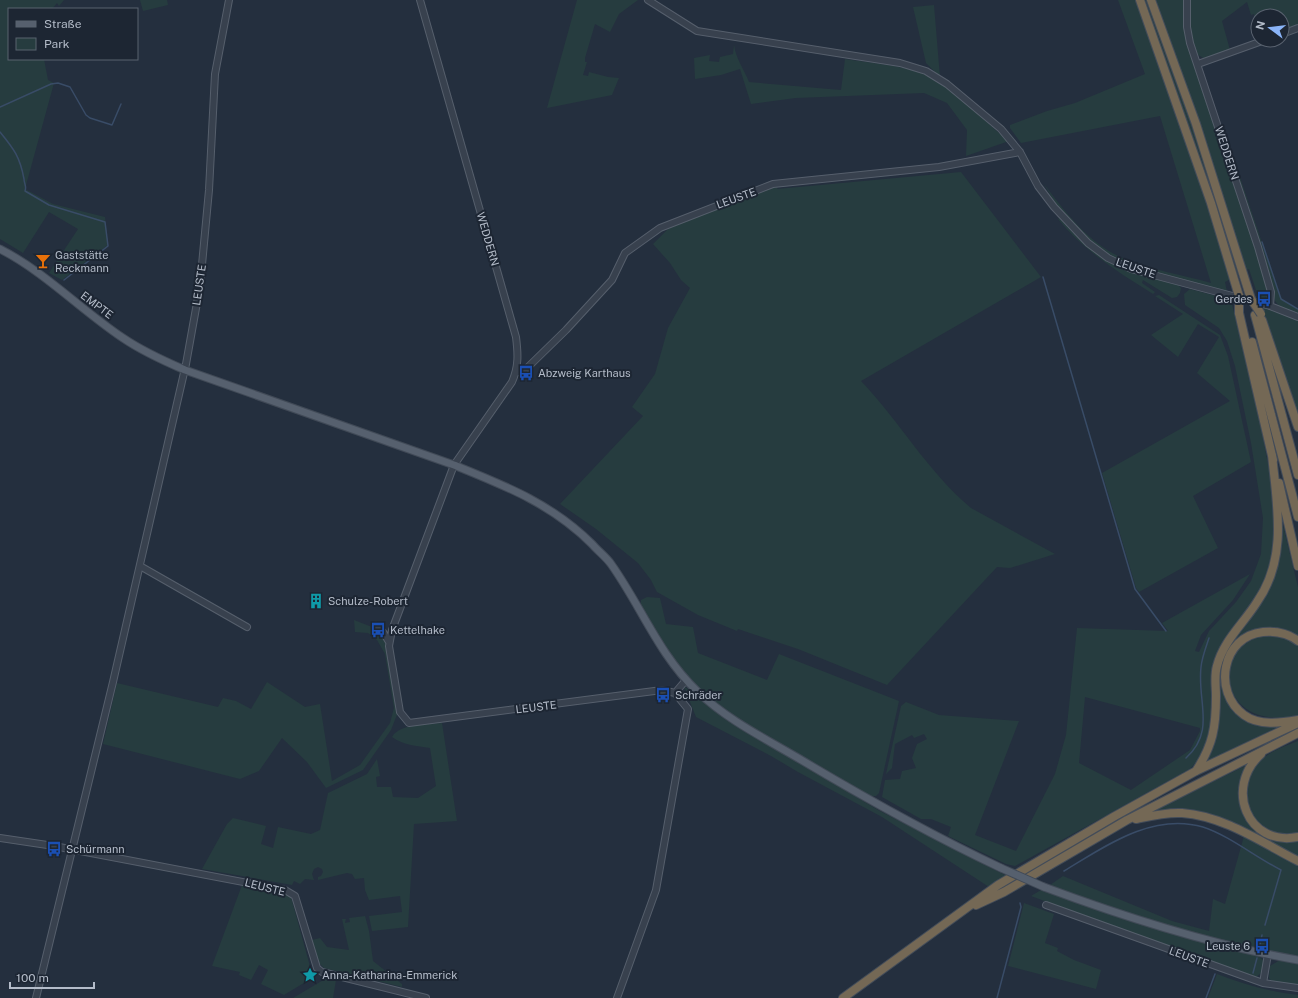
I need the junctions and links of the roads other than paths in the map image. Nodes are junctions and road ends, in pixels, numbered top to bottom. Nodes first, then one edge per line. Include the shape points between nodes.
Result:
1 (229, 0) edge
2 (420, 0) edge
3 (648, 0) edge
4 (1140, 0) edge
5 (1151, 0) edge
6 (1187, 0) edge
7 (1250, 45) edge
8 (1198, 64) junction
9 (1020, 152) junction
10 (0, 248) edge
11 (1270, 306) junction
12 (1241, 313) junction
13 (1258, 315) junction
14 (1298, 317) edge
15 (185, 370) junction
16 (516, 373) junction
17 (1298, 427) edge
18 (1272, 455) junction
19 (454, 465) junction
20 (1298, 475) edge
21 (1298, 517) edge
22 (140, 566) junction
23 (1298, 566) edge
24 (394, 625) junction
25 (247, 627) dead end
26 (1298, 641) edge
27 (389, 642) junction
28 (686, 680) junction
29 (675, 693) junction
30 (1298, 720) edge
31 (1298, 723) edge
32 (1298, 733) edge
33 (1288, 737) junction
34 (1196, 771) junction
35 (1127, 820) junction
36 (1298, 837) edge
37 (0, 838) edge
38 (72, 850) junction
39 (1298, 861) edge
40 (1046, 904) dead end
41 (968, 908) junction
42 (1268, 954) junction
43 (1298, 960) edge
44 (1263, 983) junction
45 (1298, 988) edge
46 (36, 998) edge
47 (426, 998) edge
48 (617, 998) edge
49 (843, 998) edge

1 - 15 street, LEUSTE via 215,74 209,190 200,286
2 - 16 street, WEDDERN via 516,336
3 - 9 street, LEUSTE via 697,31 900,62 926,71 947,84 1001,129
4 - 12 highway, bridge via 1190,141 1235,280
5 - 13 highway, bridge via 1196,124
6 - 8 street, WEDDERN via 1187,27
7 - 8 street
8 - 11 street, WEDDERN via 1263,262 1271,292
9 - 11 street, LEUSTE via 1038,186 1054,207 1088,243 1108,258 1131,269
9 - 16 street, LEUSTE via 939,167 773,184 660,228 625,253 612,280 571,325 526,368
10 - 15 main road, EMPTE via 123,338
11 - 14 street, LEUSTE
12 - 18 highway
12 - 21 highway via 1269,400
13 - 17 highway
13 - 20 highway
15 - 19 main road, EMPTE
15 - 22 street, LEUSTE
16 - 19 street, WEDDERN
18 - 23 highway
18 - 34 highway via 1277,506 1277,554 1266,589 1227,642 1220,657 1216,676 1214,733
19 - 24 street, LEUSTE
19 - 28 main road, EMPTE via 529,497 574,526 610,563 665,654
22 - 25 street
22 - 38 street, LEUSTE
24 - 27 street, LEUSTE
24 - 27 street, LEUSTE via 389,628 378,627
26 - 30 highway via 1287,634 1272,631 1248,637 1230,653 1224,680 1234,705 1245,716 1274,723
27 - 29 street, LEUSTE via 400,712 409,723 662,690
28 - 29 street
28 - 42 main road, EMPTE, bridge via 715,707 786,751 901,818 1001,868 1044,887 1168,929
29 - 48 street via 688,709 688,713 660,869 656,890
31 - 34 highway
32 - 33 highway
33 - 35 highway
33 - 36 highway via 1253,762 1243,783 1242,796 1248,814 1261,830 1282,838
34 - 41 highway via 998,885
35 - 39 highway via 1181,813 1209,818 1232,826
35 - 41 highway via 1004,892
37 - 38 street, LEUSTE
38 - 46 street, LEUSTE
38 - 47 street, LEUSTE via 285,890 295,896 317,968 322,972
40 - 44 street, LEUSTE
41 - 49 highway
42 - 43 main road, EMPTE
42 - 44 street
44 - 45 street, LEUSTE

